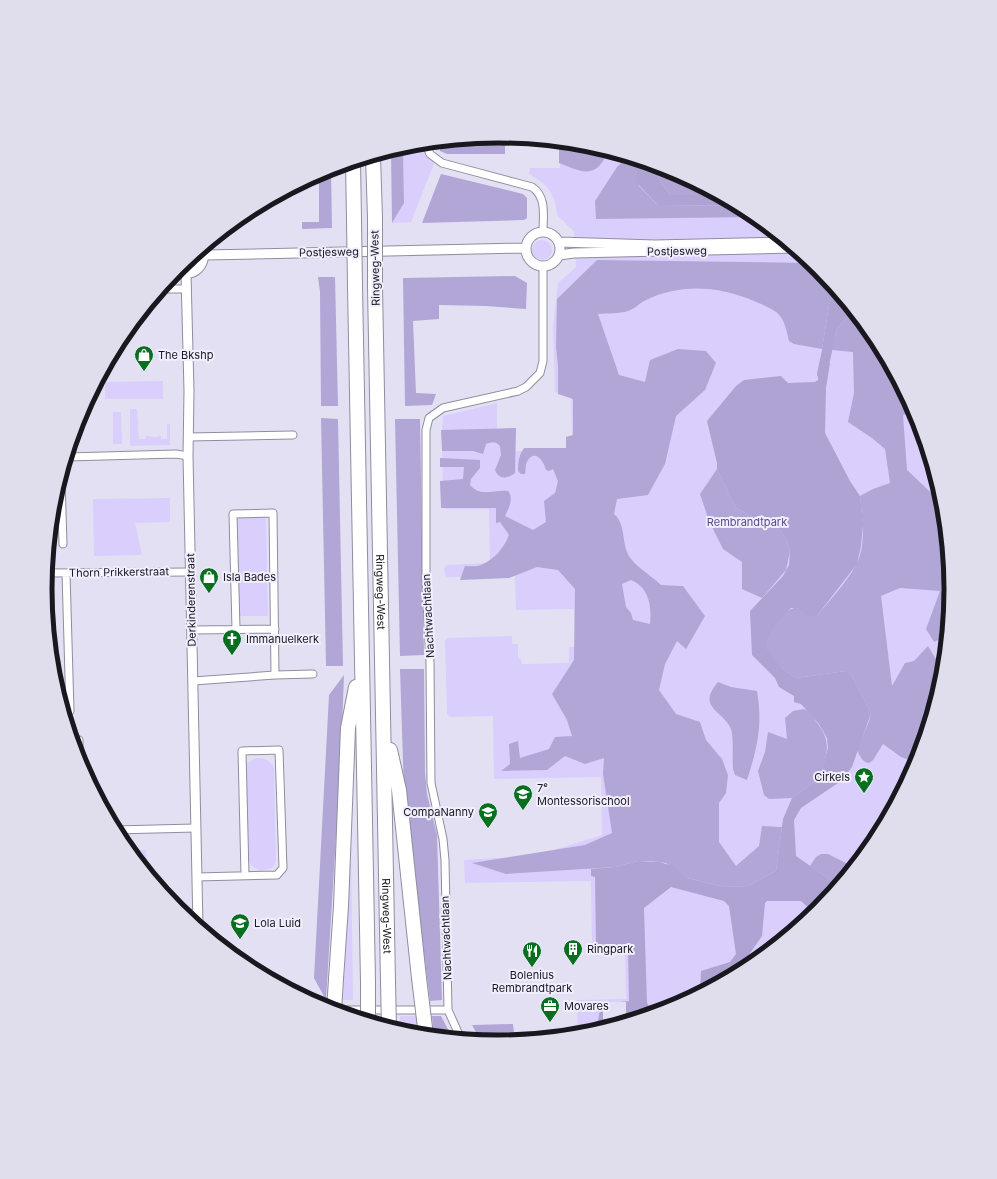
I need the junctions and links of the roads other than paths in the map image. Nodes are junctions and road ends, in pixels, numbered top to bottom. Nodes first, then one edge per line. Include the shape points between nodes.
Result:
1 (428, 149) edge
2 (373, 161) edge
3 (353, 168) edge
4 (543, 232) junction
5 (559, 242) junction
6 (779, 242) edge
7 (526, 248) junction
8 (786, 248) edge
9 (208, 251) edge
10 (204, 254) edge
11 (559, 255) junction
12 (543, 266) junction
13 (186, 274) joint
14 (169, 289) edge
15 (187, 289) junction
16 (293, 435) dead end
17 (188, 438) junction
18 (188, 456) junction
19 (73, 457) edge
20 (61, 502) edge
21 (63, 544) dead end
22 (191, 572) junction
23 (53, 573) edge
24 (66, 573) junction
25 (236, 629) junction
26 (275, 629) junction
27 (192, 630) junction
28 (362, 659) junction
29 (313, 674) dead end
30 (275, 675) junction
31 (193, 681) junction
32 (70, 711) dead end
33 (383, 714) junction
34 (196, 828) junction
35 (122, 830) edge
36 (246, 875) junction
37 (197, 877) junction
38 (192, 914) edge
39 (198, 914) junction
40 (198, 919) edge
41 (334, 1004) edge
42 (448, 1010) junction
43 (352, 1011) edge
44 (368, 1016) edge
45 (390, 1022) edge
46 (425, 1029) edge
47 (459, 1034) edge

1 - 4 street via 442,163 537,190 543,199
2 - 33 highway, Ringweg-West, bridge
3 - 28 highway, Ringweg-West, bridge
4 - 5 street via 552,235
4 - 7 street via 531,237
5 - 6 street, Postjesweg
5 - 11 street
7 - 9 street, Postjesweg
7 - 12 street via 526,255 531,262
8 - 11 street, Postjesweg
10 - 13 street via 202,266
11 - 12 street via 553,263
12 - 42 street, Nachtwachtlaan via 543,362 540,373 518,391 443,408 429,418 426,430 426,580 431,783 445,860
13 - 15 street, Derkinderenstraat
14 - 15 street
15 - 17 street, Derkinderenstraat
16 - 17 street
17 - 18 street, Derkinderenstraat
18 - 19 street via 176,454
18 - 22 street, Derkinderenstraat
20 - 21 street
22 - 24 street, Thorn Prikkerstraat
22 - 27 street, Derkinderenstraat
23 - 24 street, Thorn Prikkerstraat
24 - 32 street
25 - 26 street
25 - 26 street via 233,514 273,513
25 - 27 street
26 - 30 street
27 - 31 street, Derkinderenstraat
28 - 41 highway, bridge via 348,728 341,906
28 - 44 highway, Ringweg-West, bridge
29 - 30 street
30 - 31 street
31 - 34 street, Derkinderenstraat
33 - 45 highway, Ringweg-West, bridge
33 - 46 highway, bridge via 398,790
34 - 35 street
34 - 37 street, Derkinderenstraat
36 - 36 street via 242,751 279,750 283,868 277,875
36 - 37 street
37 - 39 street, Derkinderenstraat
38 - 39 street
39 - 40 street, Derkinderenstraat
42 - 43 street
42 - 47 street, Nachtwachtlaan

